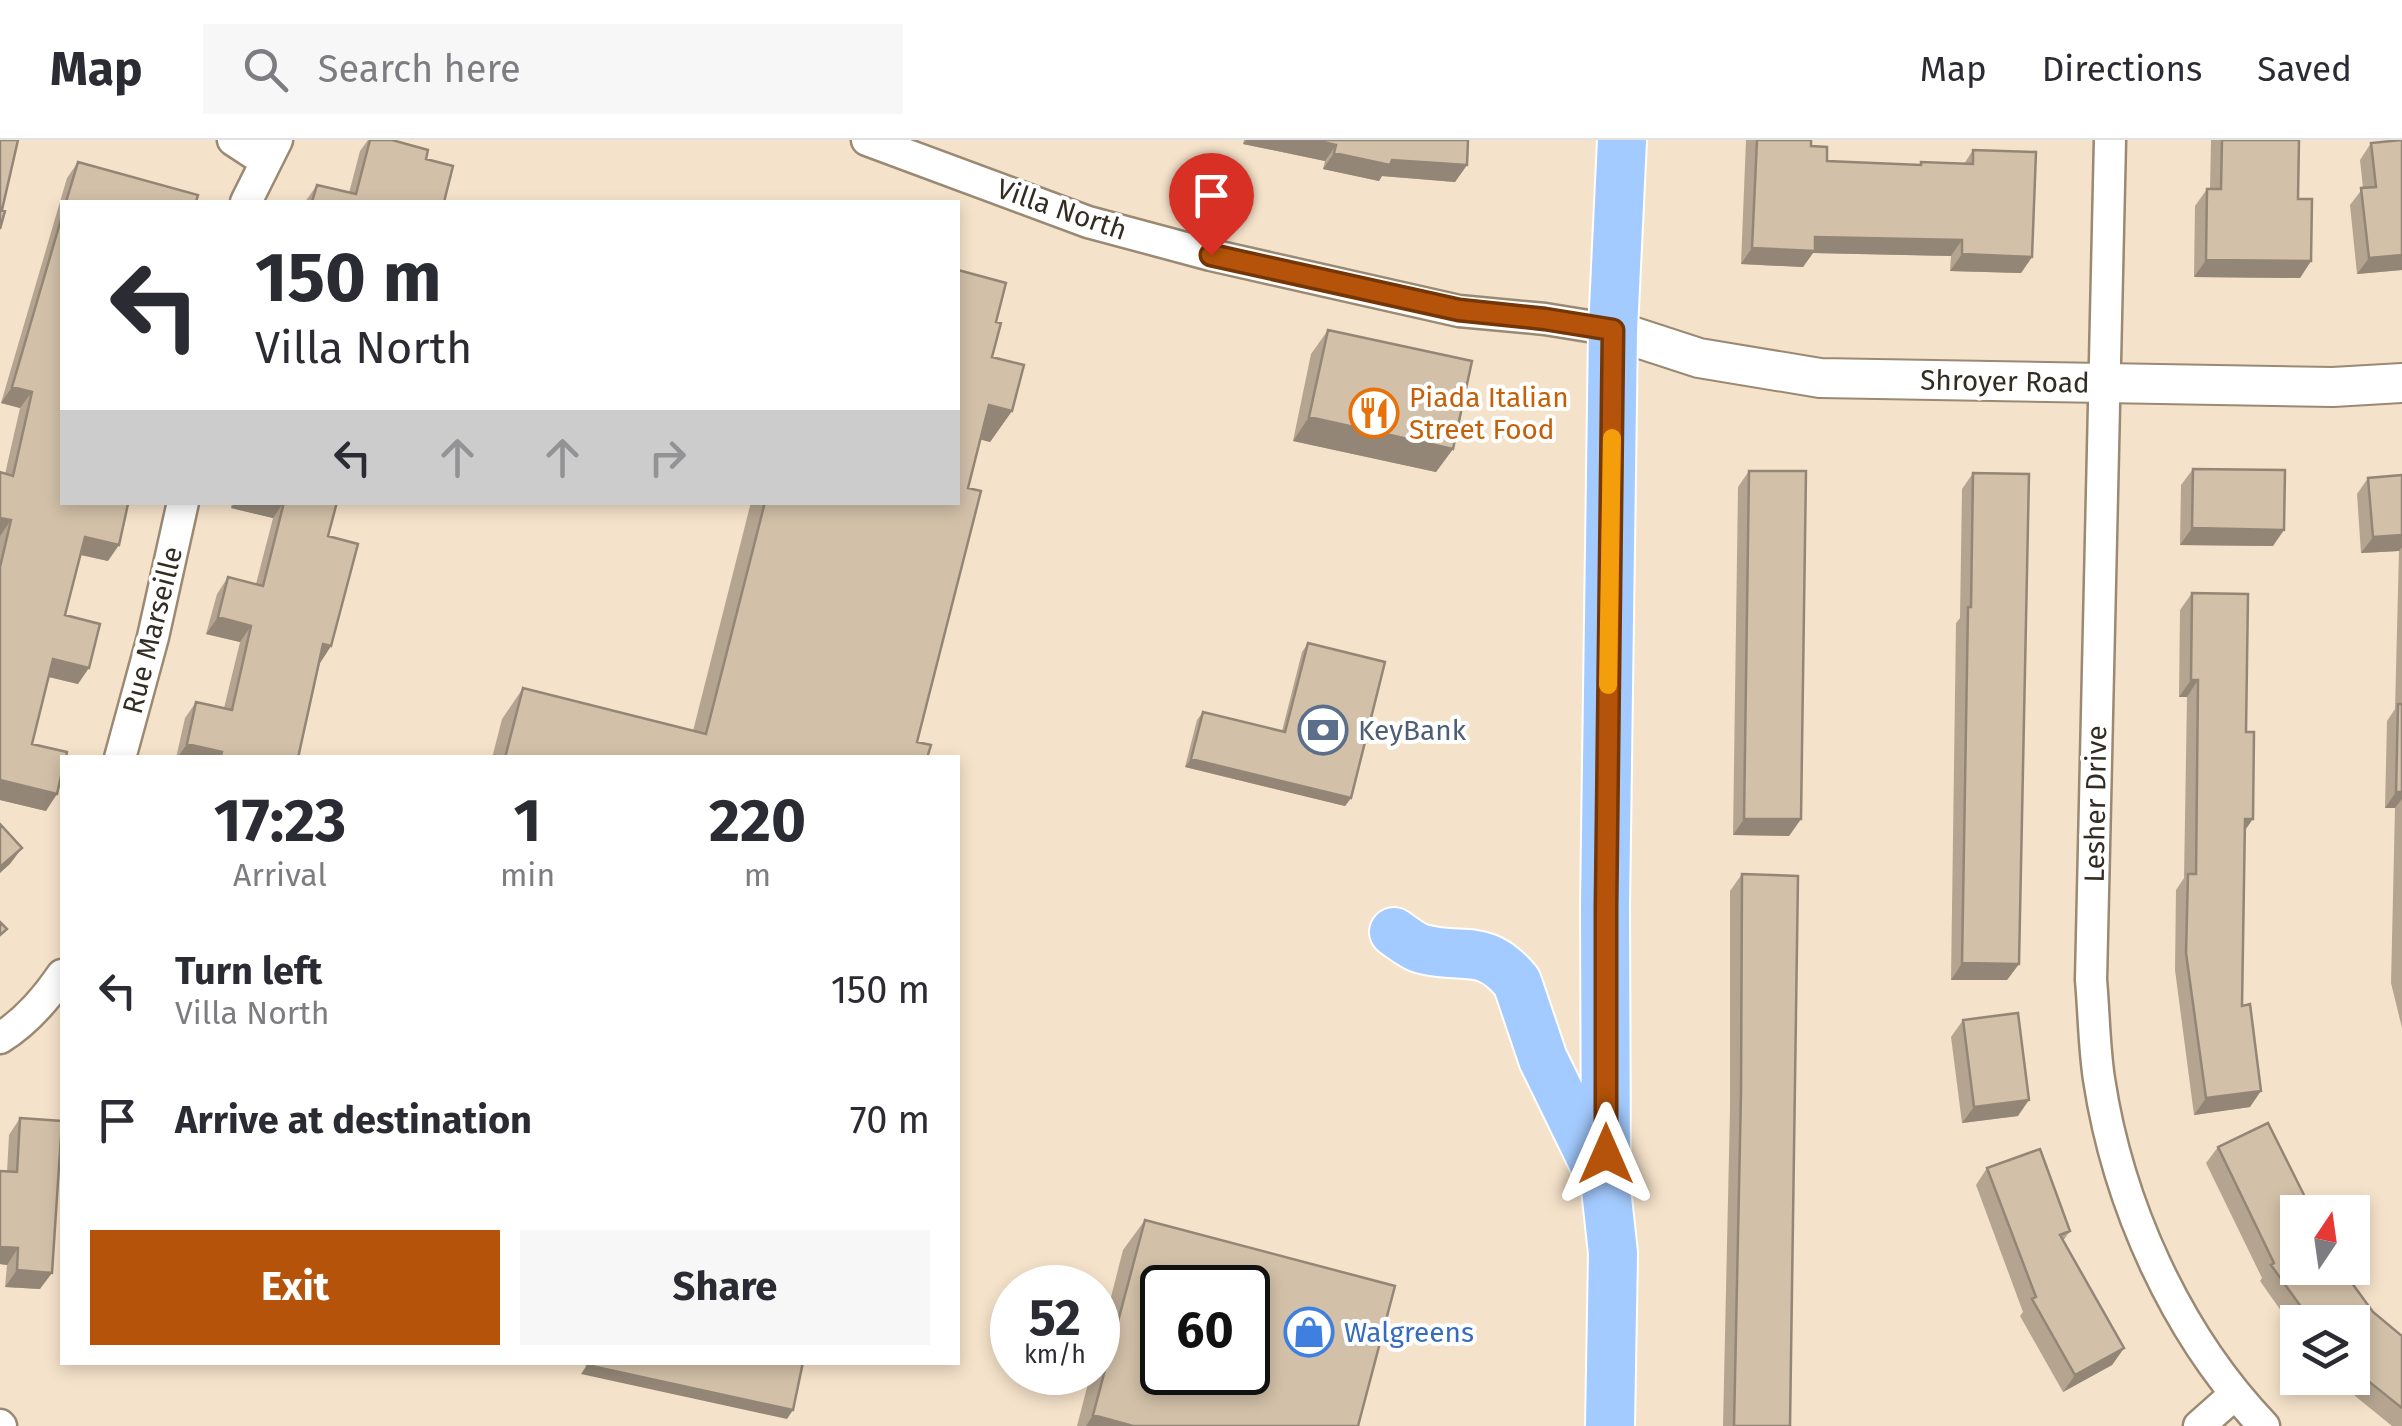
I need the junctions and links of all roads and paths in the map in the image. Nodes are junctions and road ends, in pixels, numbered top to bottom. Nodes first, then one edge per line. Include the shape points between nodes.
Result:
1 (234, 140) edge
2 (867, 140) edge
3 (1622, 140) edge
4 (2110, 140) edge
5 (271, 151) edge
6 (247, 200) edge
7 (1613, 330) junction
8 (2104, 382) junction
9 (2402, 383) edge
10 (182, 505) edge
11 (121, 755) edge
12 (1394, 932) dead end
13 (60, 978) edge
14 (0, 1038) edge
15 (1606, 1190) junction
16 (2234, 1395) junction
17 (1610, 1426) edge
18 (2199, 1426) edge
19 (2264, 1426) edge

1 - 5 street
2 - 7 street, Villa North via 1088,222 1211,255 1459,310
3 - 7 main road
4 - 8 street, Lesher Drive
5 - 6 street
7 - 8 street, Shroyer Road via 1700,358 1794,376
7 - 15 main road
8 - 9 street, Shroyer Road
8 - 16 street, Lesher Drive via 2092,980 2099,1078 2141,1228 2183,1319
10 - 11 street, Rue Marseille
12 - 15 main road via 1419,948 1495,960 1517,982 1543,1059
13 - 14 street
15 - 17 main road via 1613,1252
16 - 18 street
16 - 19 street, Lesher Drive

